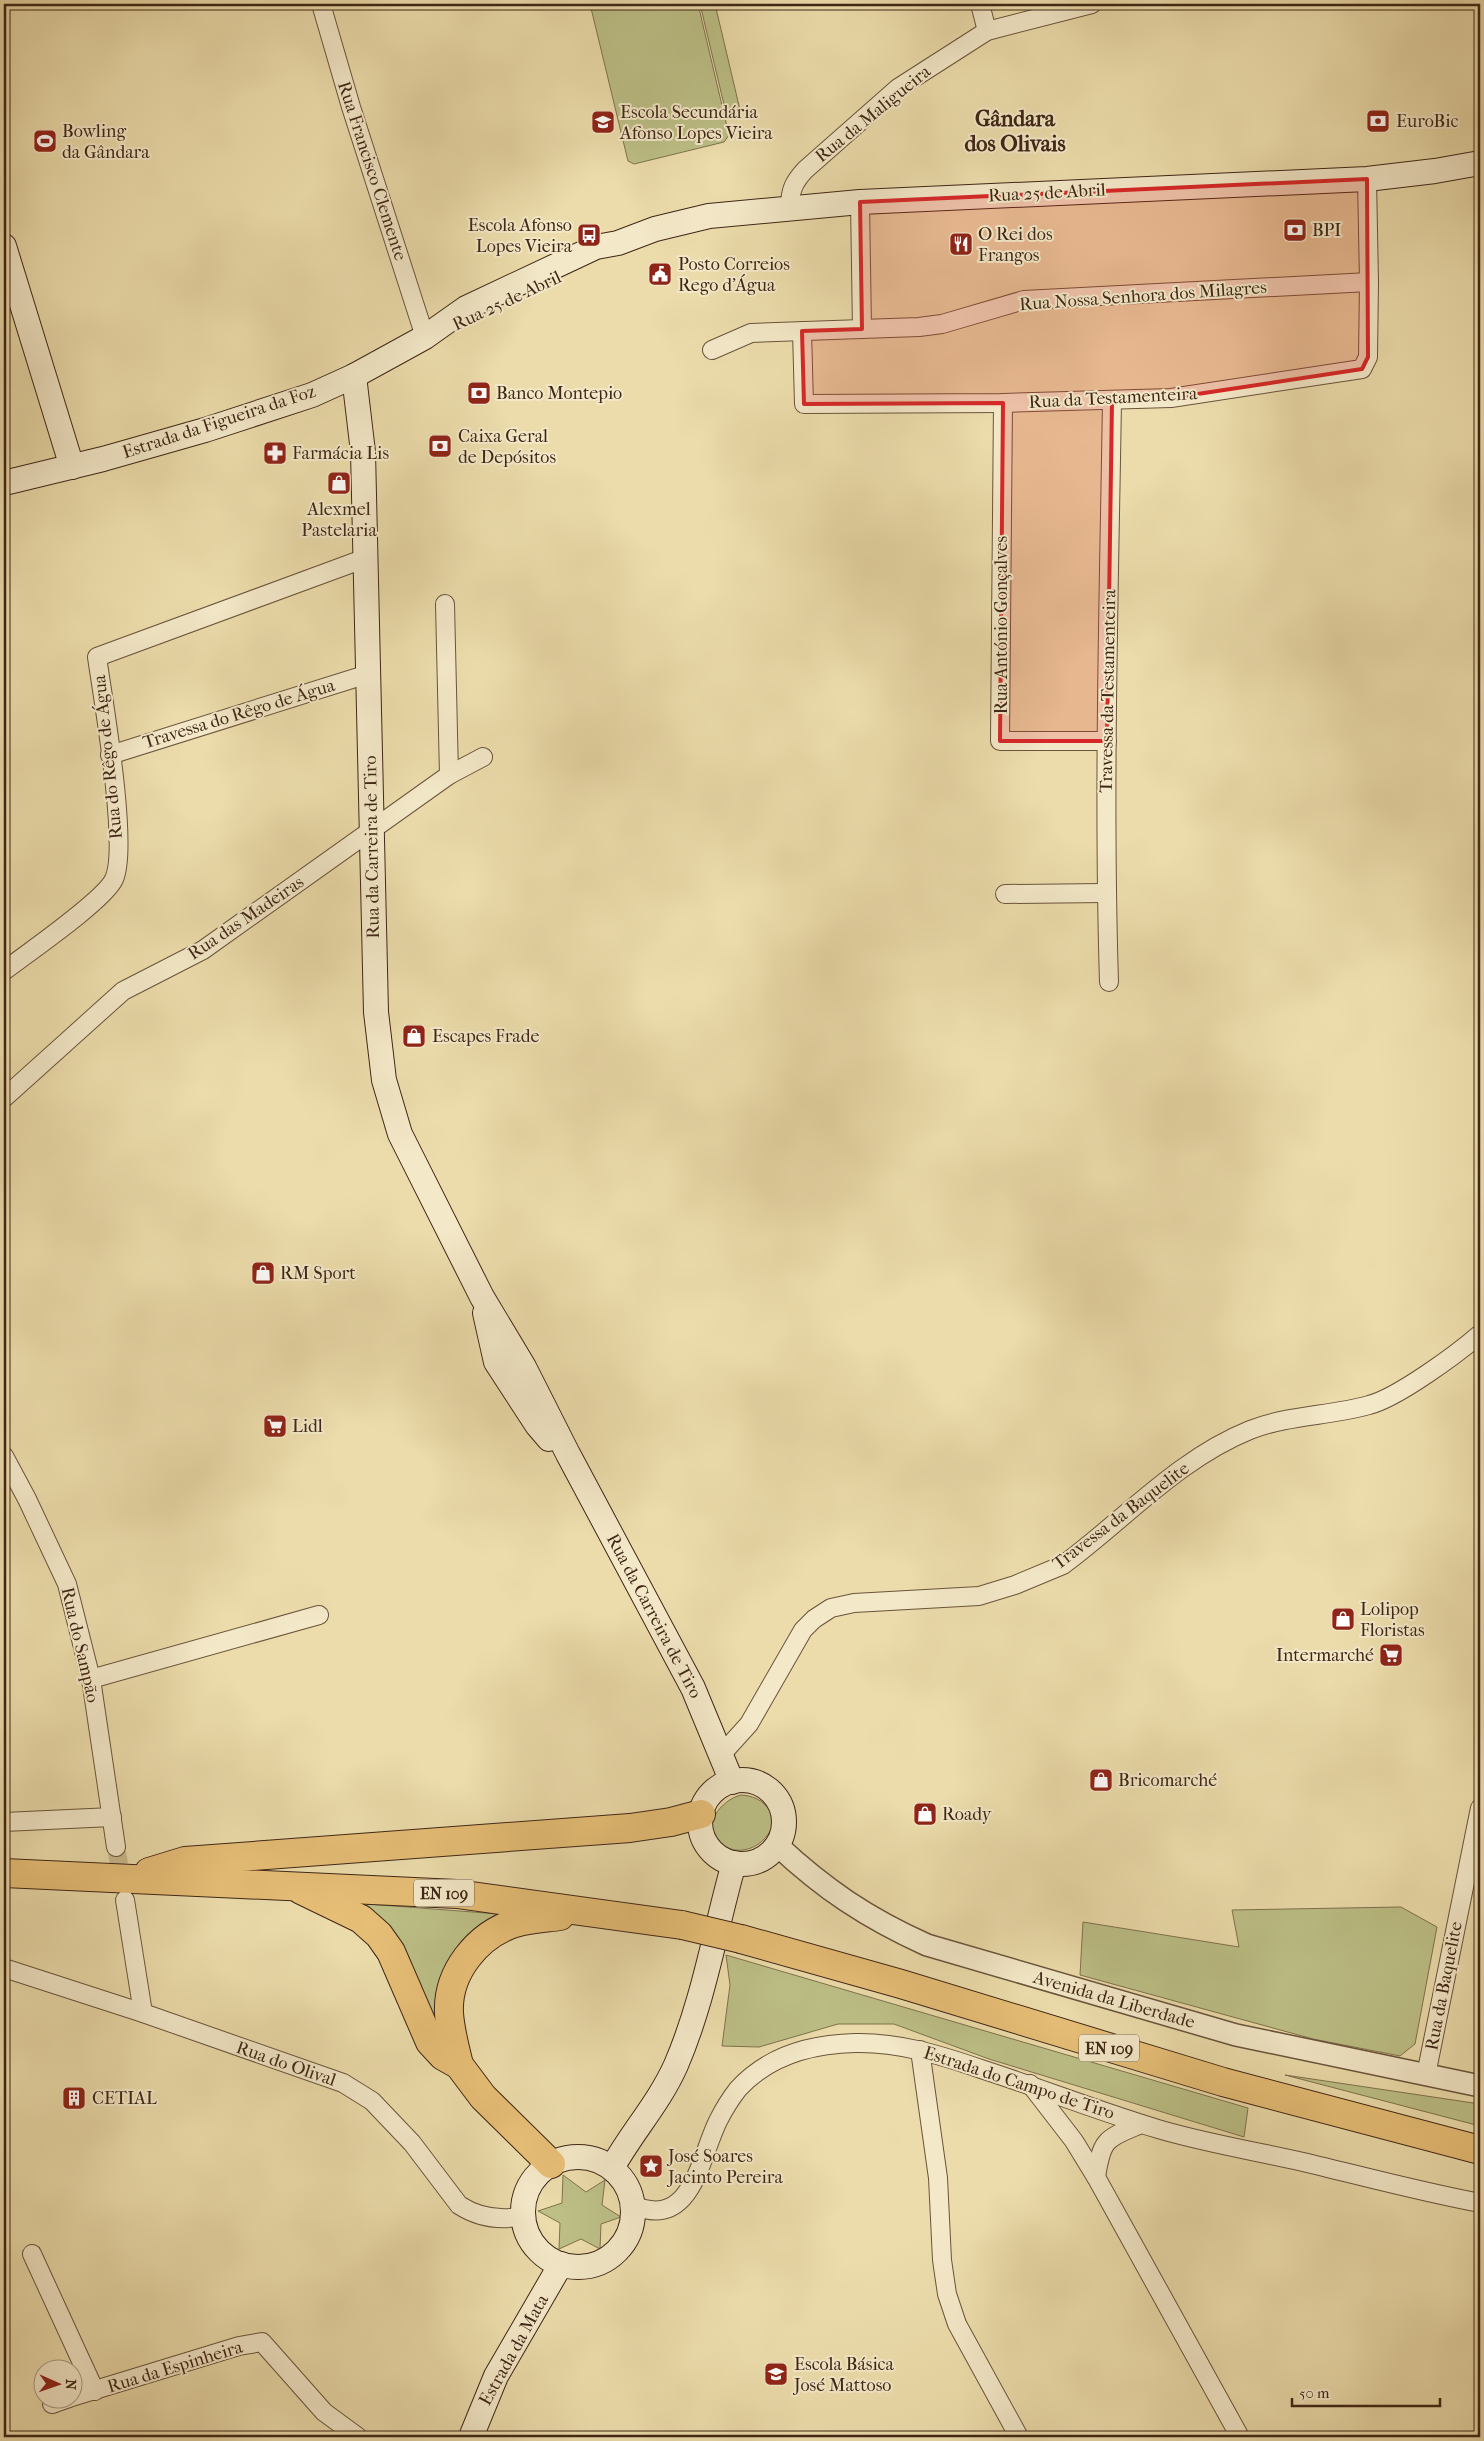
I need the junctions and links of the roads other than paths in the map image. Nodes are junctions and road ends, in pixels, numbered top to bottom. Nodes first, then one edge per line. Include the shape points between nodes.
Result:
1 (321, 4) edge
2 (980, 4) edge
3 (1092, 4) edge
4 (987, 31) junction
5 (1480, 163) edge
6 (1368, 179) junction
7 (860, 202) junction
8 (790, 207) junction
9 (4, 246) edge
10 (1369, 282) junction
11 (862, 329) junction
12 (802, 331) junction
13 (425, 337) junction
14 (712, 350) dead end
15 (354, 376) junction
16 (1112, 400) junction
17 (1003, 403) junction
18 (72, 467) junction
19 (4, 483) edge
20 (366, 558) junction
21 (445, 604) dead end
22 (368, 674) junction
23 (1107, 741) junction
24 (110, 755) junction
25 (483, 757) dead end
26 (449, 775) junction
27 (372, 830) junction
28 (1106, 892) junction
29 (1005, 894) dead end
30 (4, 971) edge
31 (1109, 982) dead end
32 (4, 1098) edge
33 (482, 1297) junction
34 (1480, 1334) edge
35 (496, 1362) junction
36 (524, 1367) junction
37 (568, 1454) junction
38 (4, 1456) edge
39 (319, 1615) dead end
40 (91, 1679) junction
41 (721, 1755) junction
42 (732, 1782) junction
43 (1480, 1808) edge
44 (700, 1814) junction
45 (112, 1817) junction
46 (4, 1822) edge
47 (777, 1845) junction
48 (116, 1848) tunnel mouth
49 (734, 1863) junction
50 (4, 1873) edge
51 (291, 1885) junction
52 (128, 1889) junction
53 (596, 1912) junction
54 (4, 1968) edge
55 (143, 2014) junction
56 (920, 2050) junction
57 (458, 2065) junction
58 (1426, 2075) junction
59 (1029, 2084) junction
60 (1480, 2086) edge
61 (1141, 2124) junction
62 (1480, 2150) edge
63 (551, 2164) junction
64 (612, 2168) junction
65 (1096, 2177) junction
66 (1480, 2203) edge
67 (633, 2205) junction
68 (524, 2216) junction
69 (32, 2254) dead end
70 (561, 2264) junction
71 (95, 2390) junction
72 (82, 2394) edge
73 (358, 2437) edge
74 (471, 2437) edge
75 (1019, 2437) edge
76 (1240, 2437) edge

1 - 13 street, Rua Francisco Clemente
2 - 4 street
3 - 4 street, Rua da Maligueira
4 - 8 street, Rua da Maligueira via 898,88 805,170 792,187
5 - 6 main road, Rua 25 de Abril
6 - 7 main road, Rua 25 de Abril
6 - 10 street, Rua da Testamenteira
7 - 8 main road, Rua 25 de Abril
7 - 11 street
8 - 13 main road, Rua 25 de Abril via 684,221 596,247 466,308
9 - 18 main road
10 - 11 street, Rua Nossa Senhora dos Milagres via 1024,300 942,324
10 - 16 street, Rua da Testamenteira via 1368,357 1362,368 1171,398
11 - 12 street, Rua Nossa Senhora dos Milagres
12 - 14 street, Rua Nossa Senhora dos Milagres via 751,333
12 - 17 street, Rua da Testamenteira via 804,404
13 - 15 main road, Estrada da Figueira da Foz
15 - 18 main road, Estrada da Figueira da Foz via 312,395 240,420
15 - 20 main road, Rua da Carreira de Tiro via 363,452
16 - 17 street, Rua da Testamenteira
16 - 23 street, Travessa da Testamenteira
17 - 23 street, Rua António Gonçalves via 1000,741
18 - 19 main road, Estrada da Figueira da Foz
20 - 22 main road, Rua da Carreira de Tiro
20 - 24 street, Rua do Rêgo de Água via 98,657
21 - 26 street
22 - 24 street, Travessa do Rêgo de Água
22 - 27 main road, Rua da Carreira de Tiro
23 - 28 street, Travessa da Testamenteira
24 - 30 street, Rua do Rêgo de Água via 118,828 118,862 114,880 78,914
25 - 26 street, Rua das Madeiras
26 - 27 street, Rua das Madeiras
27 - 32 street, Rua das Madeiras via 203,950 123,991
27 - 33 main road, Rua da Carreira de Tiro via 376,1012 384,1080 400,1134
28 - 29 street
28 - 31 street, Travessa da Testamenteira
33 - 35 main road, Rua da Carreira de Tiro
33 - 36 main road, Rua da Carreira de Tiro
34 - 41 street, Travessa da Baquelite via 1389,1397 1369,1405 1277,1422 1225,1442 1154,1490 1063,1565 1047,1572 979,1596 854,1603 831,1608 803,1630 750,1724
35 - 36 main road via 507,1360
35 - 37 main road, Rua da Carreira de Tiro via 538,1425
36 - 37 main road, Rua da Carreira de Tiro
37 - 41 main road, Rua da Carreira de Tiro via 692,1688
38 - 40 street, Rua do Sampão via 28,1499 67,1584
39 - 40 street
40 - 45 street, Rua do Sampão
41 - 42 main road, Rua da Carreira de Tiro
42 - 44 main road via 708,1797
42 - 47 main road via 761,1785 776,1799 783,1822
43 - 58 street, Rua da Baquelite
44 - 49 main road via 702,1836 707,1846 714,1854
44 - 52 main road via 630,1828 185,1861
45 - 46 street
45 - 48 street, Rua do Sampão
47 - 49 main road via 754,1862
47 - 58 street, Avenida da Liberdade via 842,1900 927,1945 1202,2026
49 - 64 main road via 700,1998 676,2064 658,2100
50 - 52 main road, EN 109
51 - 52 main road, EN 109
51 - 53 main road, EN 109 via 457,1894
51 - 57 main road via 361,1919 379,1935 391,1952 430,2042
52 - 55 street
53 - 57 main road via 516,1923 490,1935 471,1952 458,1974 449,2000
53 - 62 main road, EN 109, bridge via 682,1925 741,1939 1224,2082
54 - 55 street, Rua do Olival
55 - 68 street, Rua do Olival via 343,2083 372,2100 412,2143 459,2204 485,2217 512,2219
56 - 59 street, Estrada do Campo de Tiro
56 - 67 street, Estrada do Campo de Tiro via 894,2044 855,2043 818,2046 787,2054 738,2089 718,2121 699,2172 682,2199 668,2207 646,2211
56 - 75 street via 938,2178 947,2294 957,2324
57 - 63 main road via 483,2097
58 - 60 street, Avenida da Liberdade
59 - 61 street, Estrada do Campo de Tiro
59 - 65 street via 1074,2141
61 - 65 street via 1109,2138 1102,2146
61 - 66 street, Estrada do Campo de Tiro
63 - 64 main road via 575,2157
63 - 68 main road via 530,2186
64 - 67 main road via 626,2184
65 - 76 street
67 - 70 main road via 629,2232 613,2254 589,2266
68 - 70 main road via 526,2229 539,2250
69 - 71 street
70 - 74 main road, Estrada da Mata via 496,2376
71 - 72 street, Rua da Espinheira
71 - 73 street, Rua da Espinheira via 239,2346 262,2342 324,2412

